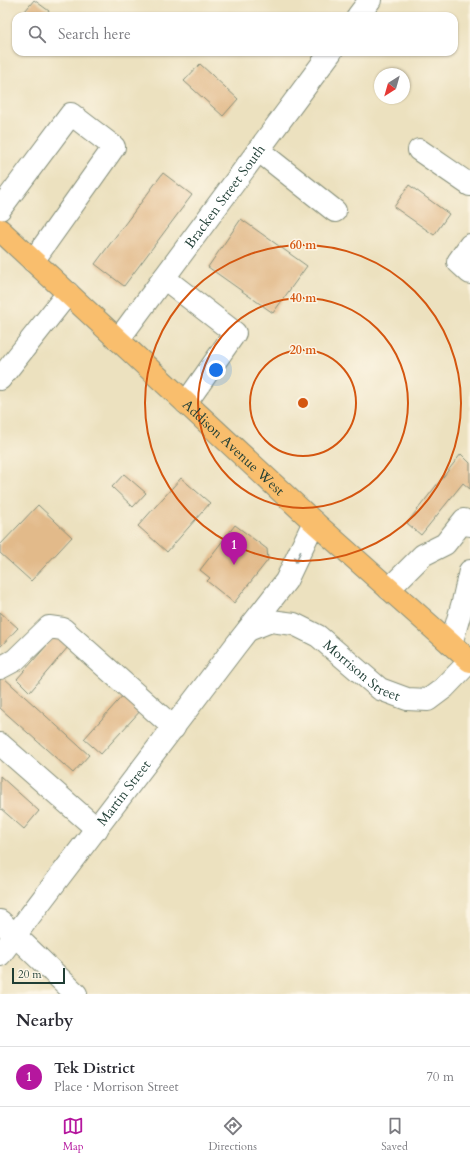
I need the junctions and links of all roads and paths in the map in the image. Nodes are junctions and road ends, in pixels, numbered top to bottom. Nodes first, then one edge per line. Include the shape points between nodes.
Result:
1 (370, 0) edge
2 (361, 12) edge
3 (328, 56) edge
4 (258, 150) junction
5 (418, 150) dead end
6 (470, 185) edge
7 (0, 210) edge
8 (335, 211) dead end
9 (0, 230) edge
10 (470, 245) edge
11 (33, 260) junction
12 (470, 273) edge
13 (164, 278) junction
14 (68, 293) junction
15 (118, 340) junction
16 (0, 380) edge
17 (186, 403) junction
18 (314, 522) junction
19 (470, 525) edge
20 (470, 571) edge
21 (389, 589) junction
22 (248, 630) junction
23 (451, 644) junction
24 (470, 661) edge
25 (0, 668) edge
26 (174, 728) junction
27 (0, 744) edge
28 (97, 829) junction
29 (8, 928) edge
30 (0, 955) edge
31 (76, 994) edge

1 - 2 street
3 - 4 street, Bracken Street South
4 - 8 street
4 - 13 street, Bracken Street South
5 - 6 street
7 - 11 street via 71,114 114,147
9 - 11 main road, Addison Avenue West
10 - 12 street via 458,262
11 - 14 main road, Addison Avenue West
13 - 15 street, Bracken Street South
13 - 17 street via 235,333
14 - 15 main road, Addison Avenue West
14 - 16 street
15 - 17 main road, Addison Avenue West
17 - 18 main road, Addison Avenue West
18 - 21 main road, Addison Avenue West
18 -> 22 street, Martin Street via 286,581
19 - 21 street via 464,520 445,544 423,555
20 - 23 street
21 - 23 main road, Addison Avenue West
22 - 24 street, Morrison Street via 271,621 294,624 318,636 380,689 407,699 428,700 444,688
22 - 26 street, Martin Street
23 - 24 main road, Addison Avenue West
25 - 26 street via 15,660 49,627 63,629
26 - 28 street, Martin Street
27 - 28 street
28 - 29 street, Martin Street
29 - 30 street, Martin Street
29 - 31 street

